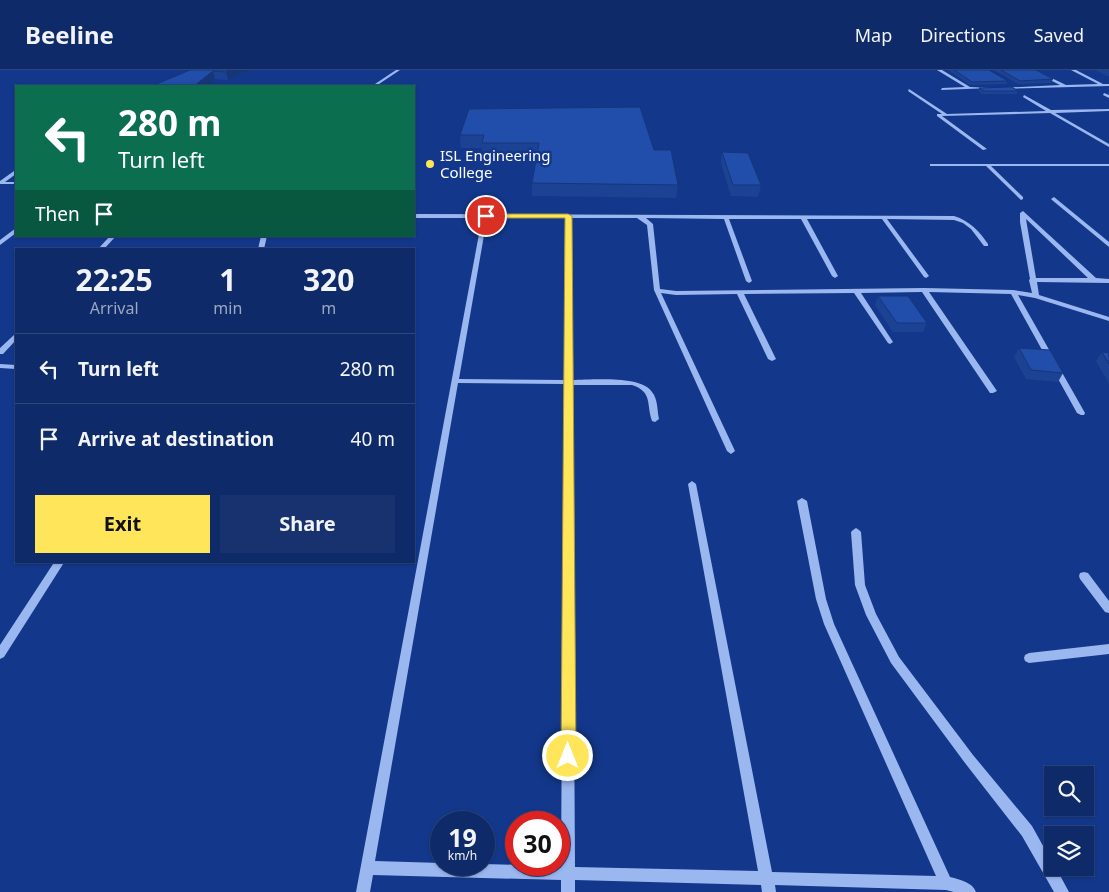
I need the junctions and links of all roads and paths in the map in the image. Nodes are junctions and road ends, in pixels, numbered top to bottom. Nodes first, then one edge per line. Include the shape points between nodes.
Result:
1 (398, 70) edge
2 (939, 70) edge
3 (1032, 70) edge
4 (1073, 70) edge
5 (1010, 83) edge
6 (376, 85) edge
7 (1109, 85) edge
8 (1065, 86) junction
9 (1104, 86) junction
10 (1017, 87) junction
11 (969, 88) junction
12 (942, 89) dead end
13 (909, 90) dead end
14 (1104, 94) dead end
15 (1024, 96) dead end
16 (1109, 97) edge
17 (1049, 110) junction
18 (1109, 110) edge
19 (945, 114) junction
20 (1109, 146) edge
21 (985, 149) dead end
22 (932, 165) dead end
23 (987, 165) junction
24 (1109, 165) edge
25 (15, 173) edge
26 (0, 183) edge
27 (15, 183) edge
28 (1021, 198) dead end
29 (1054, 199) dead end
30 (415, 216) edge
31 (486, 216) junction
32 (568, 216) junction
33 (636, 216) junction
34 (726, 217) junction
35 (803, 217) junction
36 (883, 217) junction
37 (15, 231) edge
38 (112, 237) edge
39 (0, 243) edge
40 (1109, 244) edge
41 (986, 245) dead end
42 (102, 248) edge
43 (835, 276) dead end
44 (926, 276) dead end
45 (1032, 280) junction
46 (1094, 280) junction
47 (749, 281) dead end
48 (1109, 281) edge
49 (657, 290) junction
50 (924, 290) junction
51 (857, 292) junction
52 (1013, 292) junction
53 (740, 293) junction
54 (1036, 296) junction
55 (1109, 319) edge
56 (15, 337) edge
57 (890, 342) dead end
58 (0, 352) edge
59 (772, 359) dead end
60 (0, 366) edge
61 (15, 367) edge
62 (456, 381) junction
63 (568, 383) junction
64 (993, 391) dead end
65 (1081, 413) dead end
66 (655, 419) dead end
67 (731, 451) dead end
68 (692, 484) dead end
69 (802, 501) dead end
70 (856, 532) dead end
71 (59, 563) edge
72 (1084, 576) dead end
73 (1109, 609) edge
74 (1109, 649) edge
75 (0, 654) edge
76 (1029, 658) dead end
77 (568, 811) edge
78 (367, 868) junction
79 (505, 871) edge
80 (570, 873) edge
81 (568, 876) edge
82 (946, 883) junction
83 (767, 885) edge
84 (363, 892) edge
85 (568, 892) edge
86 (969, 892) edge
87 (1062, 892) edge

1 - 6 street
2 - 11 street
3 - 8 street
4 - 9 street
5 - 10 street
7 - 9 street
8 - 9 street
8 - 10 street
10 - 11 street
11 - 12 street
13 - 19 street
14 - 16 street
15 - 17 street
17 - 18 street
17 - 19 street
17 - 20 street
19 - 21 street via 938,115
22 - 23 street
23 - 24 street
23 - 28 street
25 - 26 street
26 - 27 street
29 - 40 street
30 - 31 street
31 - 32 street
31 - 62 street
32 - 33 street
32 - 63 street
33 - 34 street
33 - 49 street via 650,224
34 - 35 street
34 - 47 street
35 - 36 street
35 - 43 street
36 - 41 street via 964,220
36 - 44 street
37 - 39 street
38 - 42 street
45 - 46 street
45 - 46 street via 1023,212
45 - 54 street
46 - 48 street
49 - 53 street
49 - 67 street
50 - 51 street
50 - 52 street
50 - 64 street
51 - 53 street
51 - 57 street
52 - 54 street
52 - 65 street
53 - 59 street
54 - 55 street
56 - 58 street
60 - 61 street
62 - 63 street
62 - 78 street
63 - 66 street via 645,386
63 - 77 street
68 - 83 street
69 - 82 street via 829,624
70 - 87 street via 860,585 871,615 895,660 1027,831
71 - 75 street
72 - 73 street
74 - 76 street
78 - 79 street
78 - 84 street
80 - 83 street
81 - 85 street
82 - 83 street
82 - 86 street

